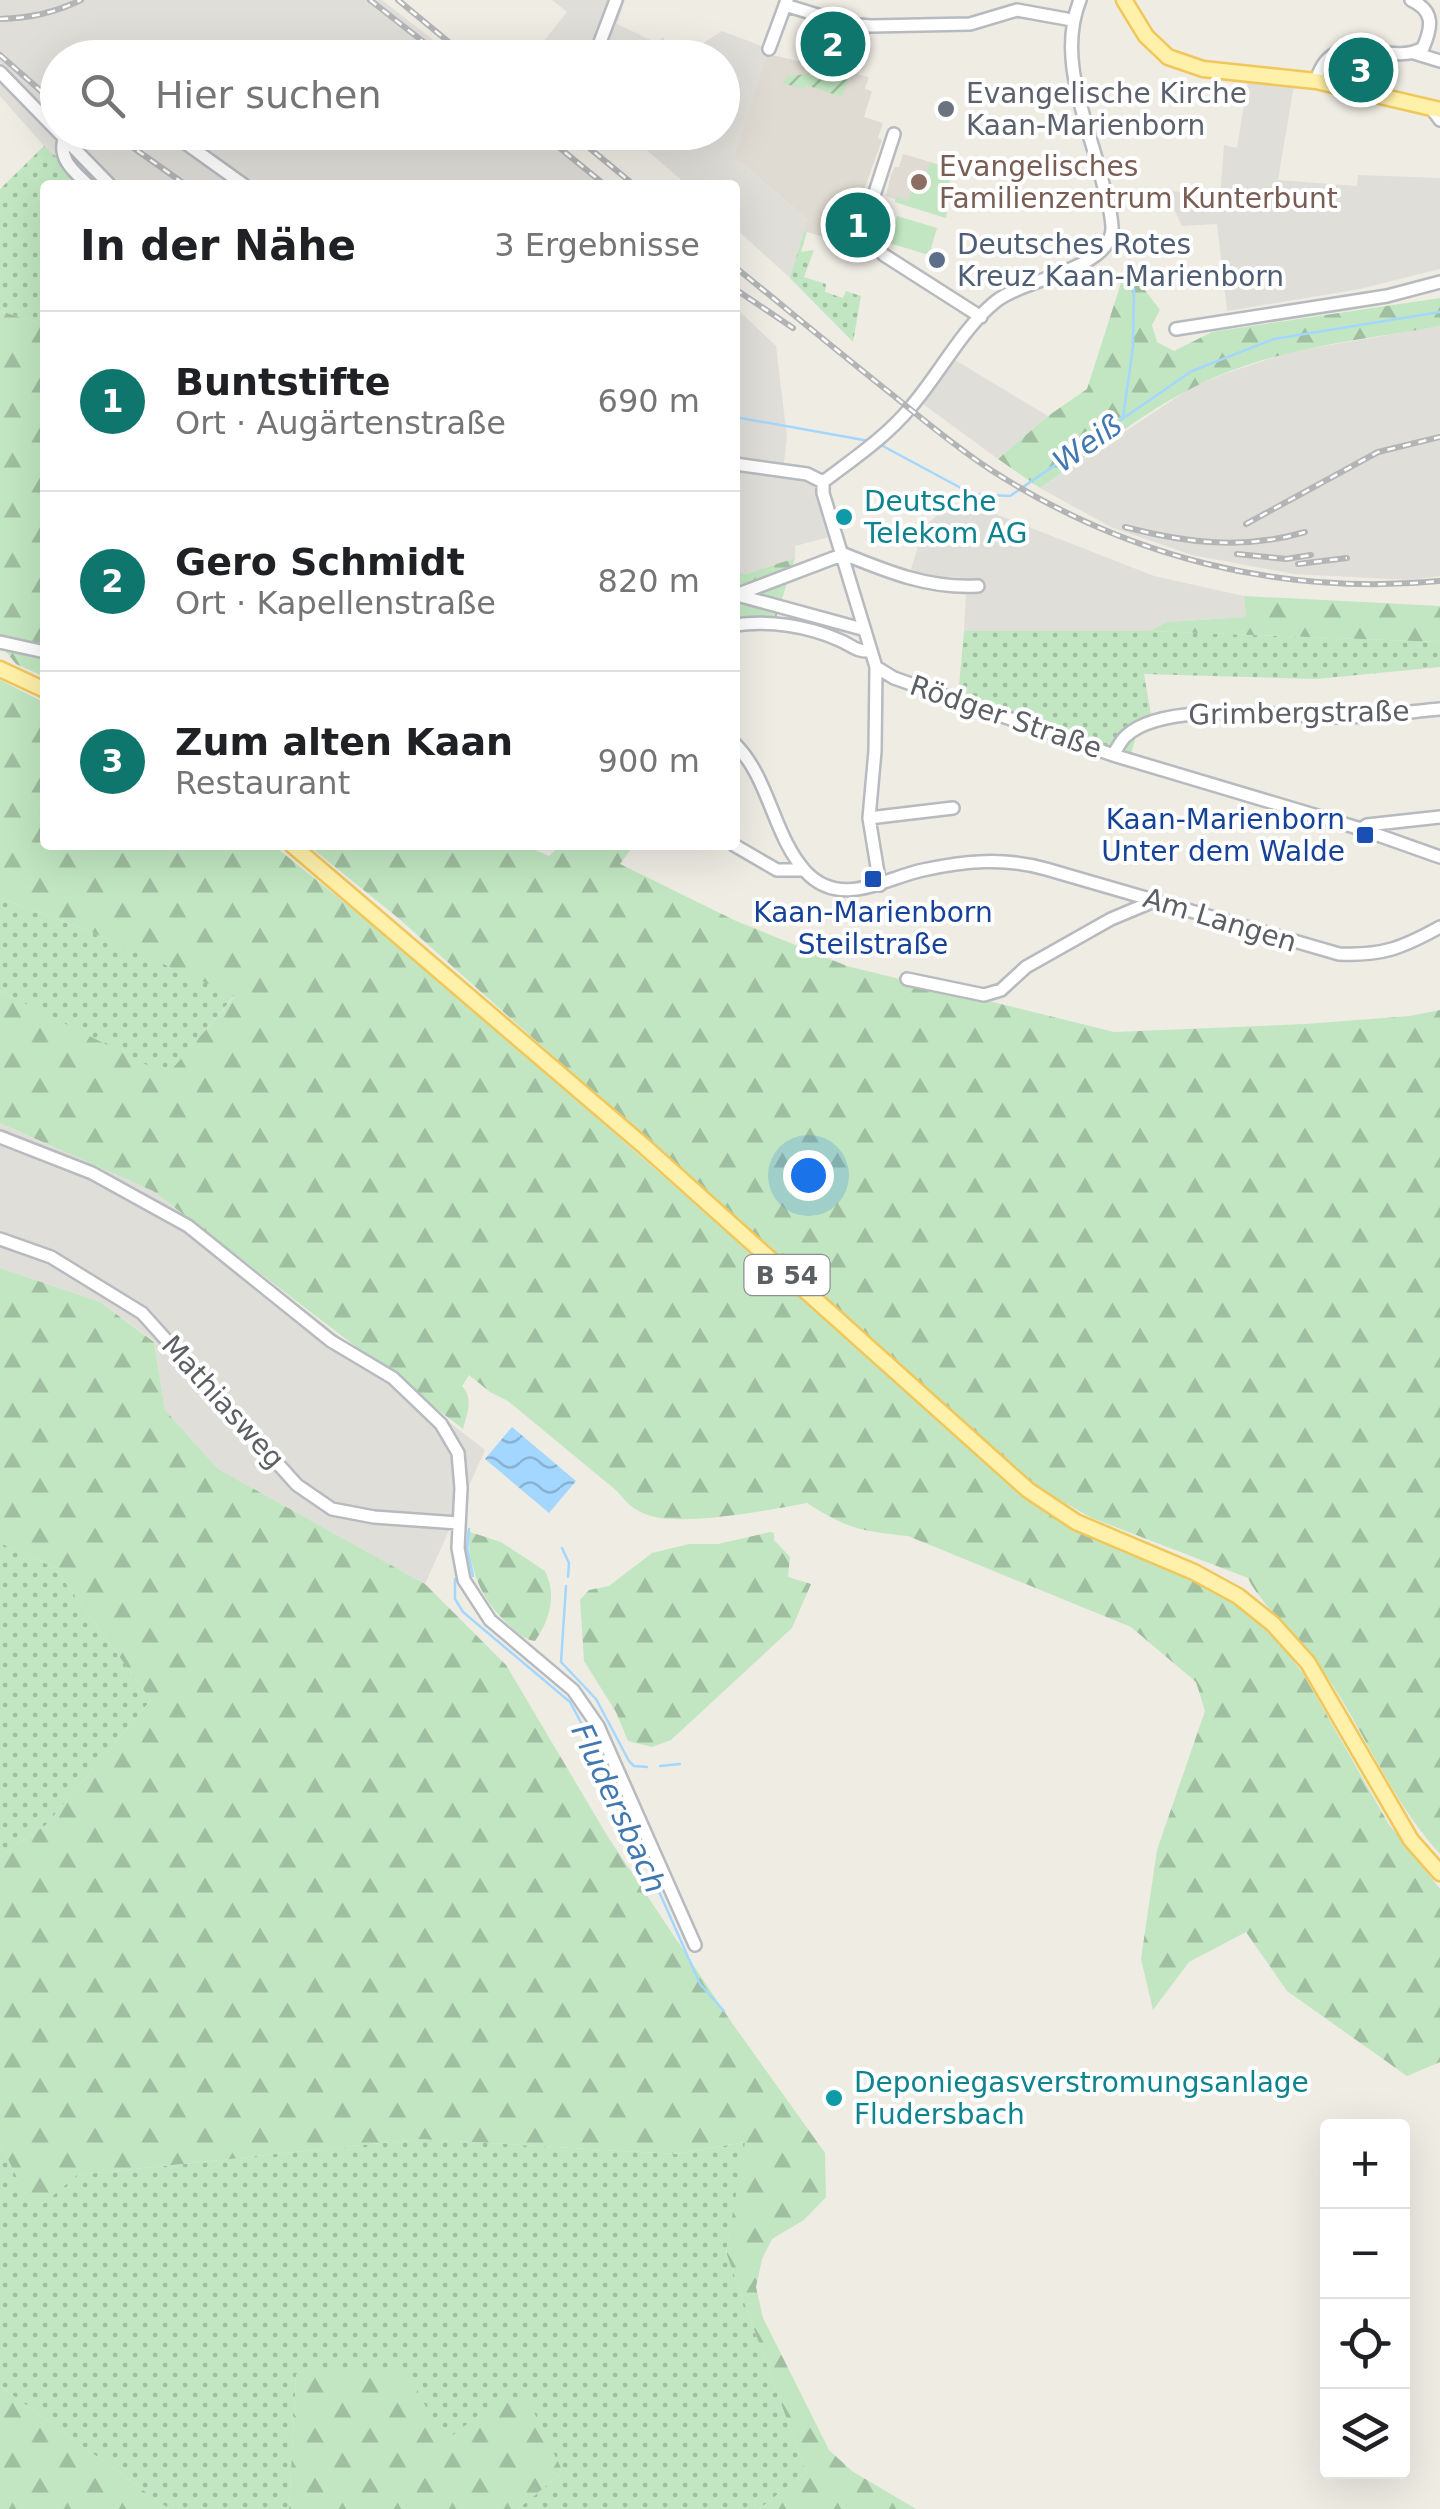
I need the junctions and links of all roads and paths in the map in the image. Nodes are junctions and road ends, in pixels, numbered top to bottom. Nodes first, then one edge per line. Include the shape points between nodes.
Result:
1 (616, 0) edge
2 (1080, 0) edge
3 (1124, 0) edge
4 (1412, 0) edge
5 (786, 2) edge
6 (1435, 17) edge
7 (1072, 20) junction
8 (601, 40) edge
9 (769, 49) dead end
10 (1414, 53) junction
11 (1440, 60) edge
12 (0, 72) edge
13 (1316, 82) junction
14 (1437, 113) edge
15 (40, 114) edge
16 (894, 134) dead end
17 (61, 150) edge
18 (74, 150) edge
19 (195, 150) edge
20 (83, 180) edge
21 (105, 180) edge
22 (237, 180) edge
23 (1440, 282) edge
24 (981, 317) junction
25 (1176, 328) dead end
26 (740, 465) edge
27 (823, 482) junction
28 (844, 554) junction
29 (978, 586) dead end
30 (740, 593) edge
31 (740, 596) edge
32 (740, 625) edge
33 (862, 629) junction
34 (0, 642) edge
35 (40, 651) edge
36 (869, 651) junction
37 (876, 667) junction
38 (0, 669) edge
39 (40, 688) edge
40 (1440, 709) edge
41 (740, 751) edge
42 (1113, 755) junction
43 (953, 808) dead end
44 (1440, 816) edge
45 (869, 818) junction
46 (1361, 829) junction
47 (740, 848) edge
48 (298, 850) edge
49 (1440, 858) edge
50 (804, 870) junction
51 (880, 885) junction
52 (1154, 901) junction
53 (1440, 927) edge
54 (907, 979) dead end
55 (0, 1137) edge
56 (0, 1240) edge
57 (458, 1523) junction
58 (1440, 1873) edge
59 (695, 1945) dead end

1 - 8 street
2 - 7 street
3 - 13 main road via 1168,57 1203,69
4 - 6 street
5 - 7 street via 870,26 970,24 1017,10
5 - 9 street
6 - 10 street via 1423,48
7 - 24 street via 1071,62 1110,209 1110,238 1088,262 1006,294
10 - 11 street
10 - 13 street via 1339,52 1323,63
12 - 15 street
13 - 14 main road
16 - 24 street via 868,214 871,242
17 - 20 street
18 - 21 street
19 - 22 street
23 - 25 street
24 - 27 street via 916,401
26 - 27 street
27 - 28 street, Rödger Straße
28 - 29 street via 928,584
28 - 30 street
28 - 33 street, Rödger Straße
31 - 33 street
32 - 36 street via 774,623
33 - 36 street, Rödger Straße
34 - 35 street
36 - 37 street, Rödger Straße
37 - 42 street, Rödger Straße
37 - 45 street
38 - 39 main road
40 - 42 street, Grimbergstraße via 1341,717 1176,716 1125,736
41 - 50 street
42 - 46 street, Rödger Straße
43 - 45 street
44 - 46 street
45 - 51 street
46 - 49 street, Rödger Straße
47 - 50 street, Am Langen via 777,870
48 - 58 main road, B 54 via 1028,1490 1076,1522 1194,1572 1273,1624 1308,1663 1410,1840
50 - 51 street, Am Langen via 826,886 862,891
51 - 52 street, Am Langen via 923,870 1003,860
52 - 53 street, Am Langen via 1339,954 1403,948
52 - 54 street via 1026,967 1001,990 984,995
55 - 57 street via 92,1173 188,1226 331,1341 393,1378 455,1443
56 - 57 street, Mathiasweg via 52,1257 142,1313 297,1485 332,1509
57 - 59 street via 464,1580 490,1620 573,1690 598,1726

